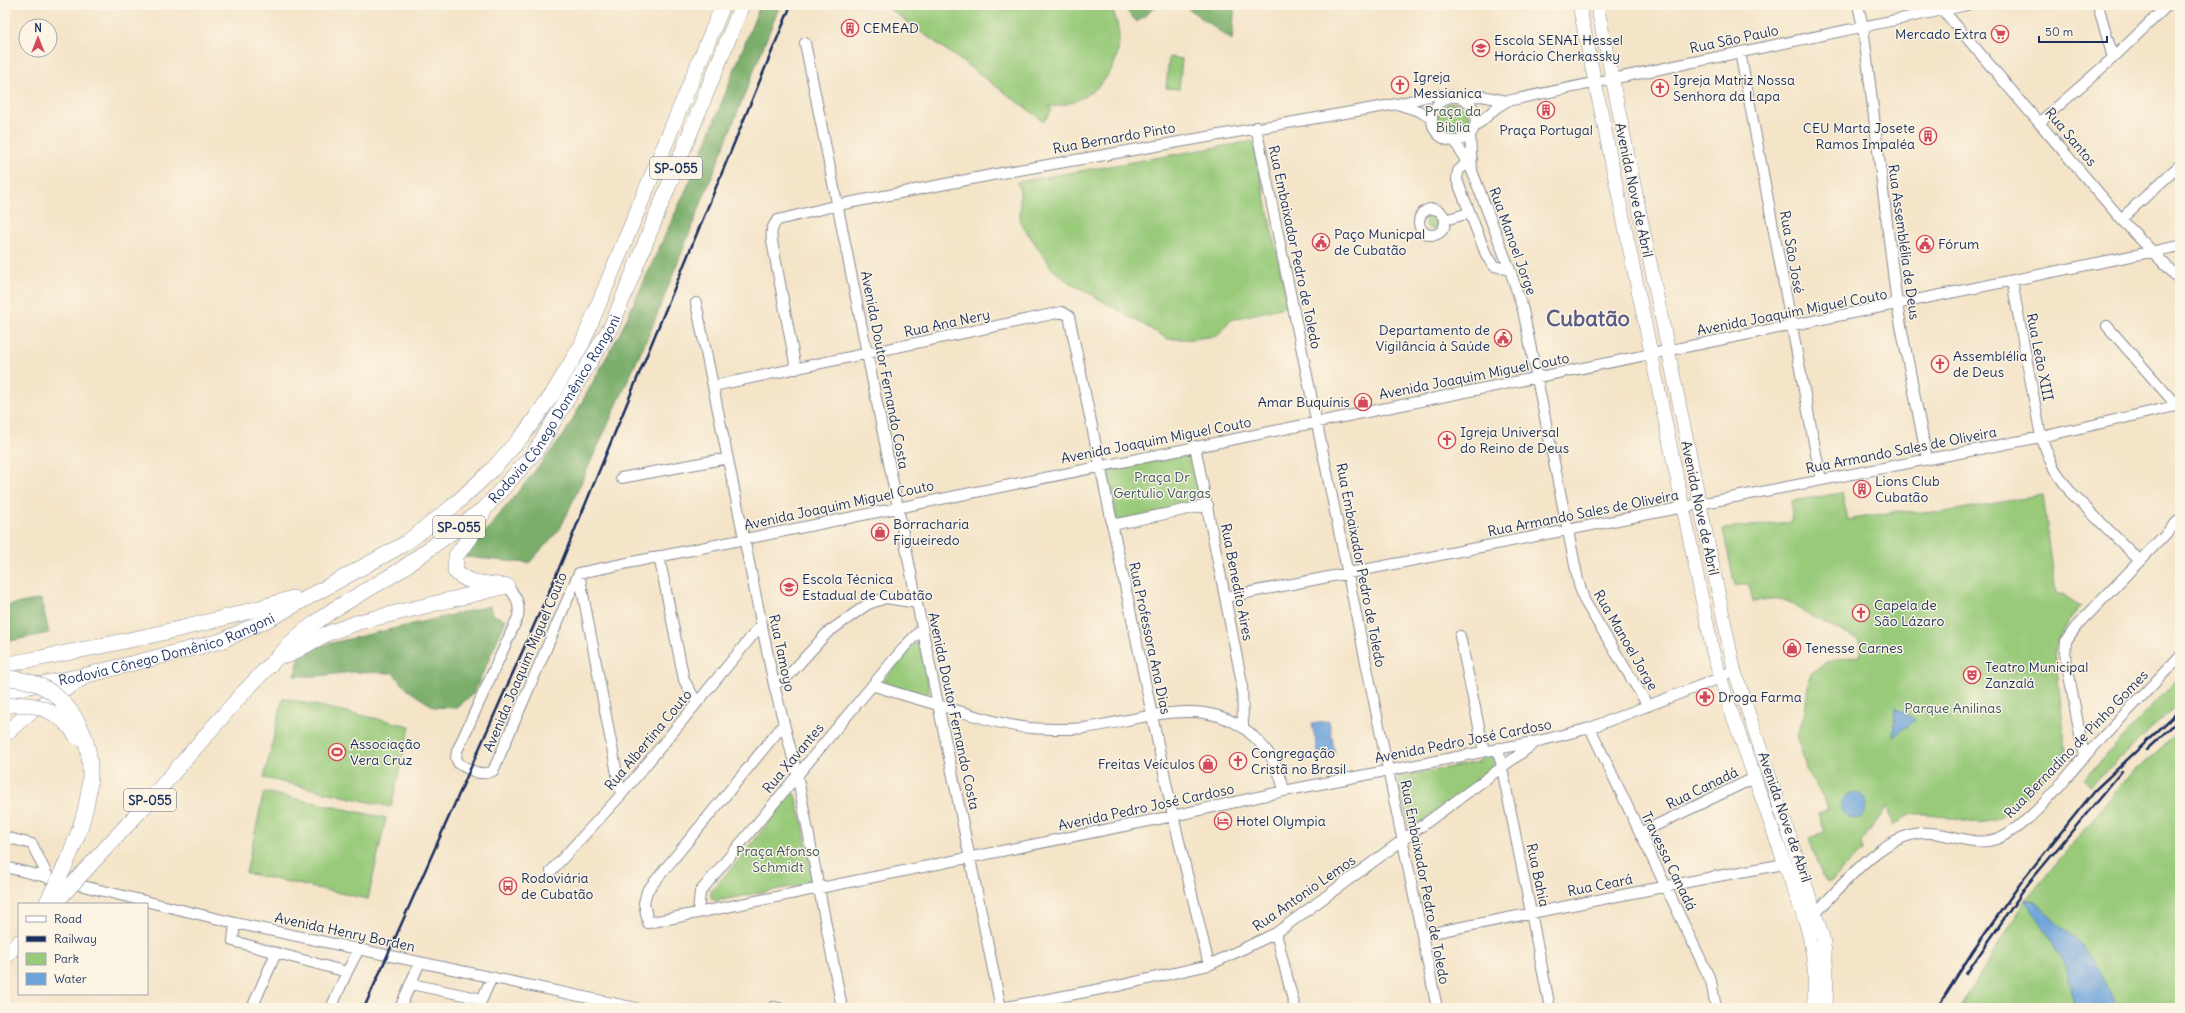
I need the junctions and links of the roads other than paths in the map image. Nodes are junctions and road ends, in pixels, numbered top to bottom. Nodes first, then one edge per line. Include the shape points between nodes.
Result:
1 (723, 5) edge
2 (742, 5) edge
3 (1579, 5) edge
4 (1597, 5) edge
5 (1858, 5) edge
6 (1967, 5) edge
7 (2098, 5) edge
8 (2168, 5) edge
9 (1943, 8) edge
10 (1863, 27) junction
11 (805, 43) dead end
12 (1740, 52) junction
13 (2113, 58) junction
14 (1612, 79) junction
15 (1595, 83) junction
16 (1456, 97) junction
17 (1507, 101) junction
18 (1397, 104) junction
19 (1432, 119) junction
20 (2040, 122) junction
21 (1256, 128) junction
22 (1473, 131) junction
23 (1455, 141) junction
24 (1468, 160) junction
25 (2180, 165) edge
26 (838, 205) junction
27 (1469, 213) junction
28 (2121, 219) junction
29 (1445, 220) dead end
30 (2180, 246) edge
31 (2153, 252) junction
32 (1510, 270) junction
33 (2180, 280) edge
34 (2012, 281) junction
35 (696, 303) dead end
36 (1897, 305) junction
37 (1069, 316) joint
38 (1791, 326) junction
39 (2107, 326) dead end
40 (1668, 351) junction
41 (868, 354) junction
42 (1652, 354) junction
43 (796, 369) junction
44 (1537, 378) junction
45 (713, 386) junction
46 (2179, 405) edge
47 (1318, 422) junction
48 (2041, 437) junction
49 (1195, 446) junction
50 (728, 458) junction
51 (1927, 459) junction
52 (1101, 465) junction
53 (621, 478) dead end
54 (1821, 480) junction
55 (1699, 504) junction
56 (1208, 505) junction
57 (486, 507) junction
58 (899, 507) junction
59 (1683, 507) junction
60 (2180, 519) edge
61 (1112, 525) junction
62 (1568, 530) junction
63 (744, 539) junction
64 (659, 556) junction
65 (2140, 561) junction
66 (579, 573) junction
67 (1348, 573) junction
68 (507, 586) junction
69 (320, 590) junction
70 (1226, 597) junction
71 (917, 603) junction
72 (762, 624) junction
73 (922, 629) junction
74 (1460, 636) dead end
75 (2180, 656) edge
76 (5, 665) edge
77 (1734, 669) junction
78 (260, 674) junction
79 (87, 675) junction
80 (5, 678) edge
81 (1720, 678) junction
82 (774, 685) junction
83 (872, 685) junction
84 (5, 691) edge
85 (697, 703) junction
86 (939, 705) junction
87 (5, 706) edge
88 (1648, 706) junction
89 (1152, 715) junction
90 (784, 724) junction
91 (1243, 725) junction
92 (1590, 728) junction
93 (5, 734) edge
94 (1543, 740) junction
95 (1498, 748) junction
96 (1484, 750) junction
97 (88, 757) junction
98 (2084, 757) junction
99 (1502, 768) junction
100 (1388, 771) junction
101 (797, 774) junction
102 (1754, 778) junction
103 (1284, 791) junction
104 (621, 795) junction
105 (1173, 816) junction
106 (1640, 833) junction
107 (5, 837) edge
108 (1402, 840) junction
109 (970, 858) junction
110 (1785, 864) junction
111 (5, 867) edge
112 (551, 872) dead end
113 (49, 879) junction
114 (1666, 886) junction
115 (820, 887) junction
116 (47, 903) edge
117 (55, 903) edge
118 (698, 912) junction
119 (1531, 913) junction
120 (1816, 913) junction
121 (235, 923) junction
122 (1806, 924) junction
123 (1276, 933) junction
124 (1422, 935) junction
125 (18, 943) edge
126 (359, 950) junction
127 (276, 953) junction
128 (5, 957) edge
129 (420, 962) junction
130 (1209, 965) junction
131 (346, 972) junction
132 (492, 977) junction
133 (411, 984) junction
134 (480, 1003) edge
135 (252, 1008) edge
136 (331, 1008) edge
137 (400, 1008) edge
138 (636, 1008) edge
139 (842, 1008) edge
140 (1001, 1008) edge
141 (1295, 1008) edge
142 (1437, 1008) edge
143 (1550, 1008) edge
144 (1716, 1008) edge
145 (1813, 1008) edge
146 (1826, 1008) edge

1 - 69 highway, Rodovia Cônego Domênico Rangoni / SP-055 via 582,344 552,394 524,434 491,471 452,507 406,543
2 - 57 highway, Rodovia Cônego Domênico Rangoni / SP-055 via 608,331 535,452
3 - 15 main road, Avenida Nove de Abril
4 - 14 main road, Avenida Nove de Abril
5 - 10 street, Rua Assemblélia de Deus
6 - 9 street, Rua São Paulo
7 - 13 street
8 - 13 street
9 - 10 street, Rua São Paulo
9 - 20 street, Rua Santos
10 - 12 street, Rua São Paulo
10 - 36 street, Rua Assemblélia de Deus
11 - 26 street, Avenida Doutor Fernando Costa
12 - 14 street, Rua São Paulo
12 - 38 street, Rua São José
13 - 20 street
14 - 15 street, Rua São Paulo
14 - 40 main road, Avenida Nove de Abril
15 - 17 street, Rua São Paulo
15 - 42 main road, Avenida Nove de Abril
16 - 17 street, Rua São Paulo via 1482,96
16 - 18 street, Rua Bernardo Pinto via 1434,95
16 - 19 street via 1446,98 1435,107
16 - 22 street via 1473,106 1477,116
17 - 22 street, Rua São Paulo via 1496,108
18 - 19 street, Rua Bernardo Pinto via 1419,111
18 - 21 street, Rua Bernardo Pinto
19 - 23 street via 1439,135
20 - 28 street, Rua Santos
21 - 26 street, Rua Bernardo Pinto
21 - 47 street, Rua Embaixador Pedro de Toledo
22 - 23 street
22 - 24 street, Rua Manoel Jorge
23 - 24 street, Rua Manoel Jorge
24 - 27 street via 1456,175
24 - 32 street, Rua Manoel Jorge
25 - 28 street
26 - 41 street, Avenida Doutor Fernando Costa
26 - 43 street, Rua Bernardo Pinto via 778,220 771,231
27 - 29 street
27 - 32 street via 1490,261 1494,266
28 - 31 street, Rua Santos
30 - 31 street, Avenida Joaquim Miguel Couto
31 - 33 street, Rua Santos
31 - 34 street, Avenida Joaquim Miguel Couto
32 - 44 street, Rua Manoel Jorge via 1523,310
34 - 36 street, Avenida Joaquim Miguel Couto
34 - 48 street, Rua Leão XIII
35 - 45 street, Rua Tamoyo
36 - 38 street, Avenida Joaquim Miguel Couto
36 - 51 street, Rua Assemblélia de Deus
37 - 41 street, Rua Ana Nery via 1062,312
37 - 52 street, Rua Professora Ana Dias
38 - 40 street, Avenida Joaquim Miguel Couto
38 - 54 street, Rua São José
39 - 46 street
40 - 42 street, Avenida Joaquim Miguel Couto
40 - 55 main road, Avenida Nove de Abril
41 - 43 street, Rua Ana Nery
41 - 58 street, Avenida Doutor Fernando Costa
42 - 44 street, Avenida Joaquim Miguel Couto
42 - 59 main road, Avenida Nove de Abril
43 - 45 street, Rua Ana Nery
44 - 47 street, Avenida Joaquim Miguel Couto
44 - 62 street, Rua Manoel Jorge
45 - 50 street, Rua Tamoyo
46 - 48 street, Rua Armando Sales de Oliveira
47 - 49 street, Avenida Joaquim Miguel Couto
47 - 67 street, Rua Embaixador Pedro de Toledo
48 - 51 street, Rua Armando Sales de Oliveira
48 - 65 street, Rua Leão XIII via 2061,480
49 - 52 street, Avenida Joaquim Miguel Couto
49 - 56 street, Rua Benedito Aires
50 - 53 street
50 - 63 street, Rua Tamoyo
51 - 54 street, Rua Armando Sales de Oliveira
52 - 58 street, Avenida Joaquim Miguel Couto
52 - 61 street, Rua Professora Ana Dias
54 - 55 street, Rua Armando Sales de Oliveira
55 - 59 street, Rua Armando Sales de Oliveira
55 - 77 main road, Avenida Nove de Abril
56 - 61 street
56 - 70 street, Rua Benedito Aires
57 - 68 highway via 472,534 456,556 455,571 469,581
57 - 78 highway, Rodovia Cônego Domênico Rangoni / SP-055 via 399,572 315,623 298,636
58 - 63 street, Avenida Joaquim Miguel Couto
58 - 71 street, Avenida Doutor Fernando Costa
59 - 62 street, Rua Armando Sales de Oliveira
59 - 81 main road, Avenida Nove de Abril
60 - 65 street
61 - 89 street, Rua Professora Ana Dias
62 - 67 street, Rua Armando Sales de Oliveira
62 - 88 street, Rua Manoel Jorge via 1584,600
63 - 64 street, Avenida Joaquim Miguel Couto
63 - 72 street, Rua Tamoyo
64 - 66 street, Avenida Joaquim Miguel Couto
64 - 85 street via 684,680
65 - 98 street via 2074,628 2066,641 2065,653
66 - 68 street, Avenida Joaquim Miguel Couto via 493,771 480,774 458,764 457,751 518,617 520,605
66 - 104 street
67 - 70 street, Rua Armando Sales de Oliveira
67 - 100 street, Rua Embaixador Pedro de Toledo
68 - 78 highway via 359,622 326,634 299,648
69 - 76 highway, Rodovia Cônego Domênico Rangoni / SP-055 via 240,615 180,630
69 - 79 highway, Rodovia Cônego Domênico Rangoni / SP-055 via 271,618 221,641
70 - 91 street, Rua Benedito Aires via 1242,683
71 - 73 street, Avenida Doutor Fernando Costa
71 - 82 street via 886,598 868,604 827,633 789,675
72 - 82 street, Rua Tamoyo
72 - 85 street, Rua Albertina Couto
73 - 83 street, Rua Xavantes
73 - 86 street, Avenida Doutor Fernando Costa
74 - 96 street
75 - 98 street, Rua Bernadino de Pinho Gomes
77 - 81 street, Avenida Pedro José Cardoso
77 - 120 main road, Avenida Nove de Abril
78 - 117 highway, Rodovia Cônego Domênico Rangoni / SP-055, bridge via 141,810
79 - 84 highway, Rodovia Cônego Domênico Rangoni / SP-055
79 - 93 highway via 29,714
80 - 97 highway, bridge via 38,683 52,691 78,722
81 - 88 street, Avenida Pedro José Cardoso
81 - 102 main road, Avenida Nove de Abril
82 - 90 street, Rua Tamoyo
83 - 86 street
83 - 101 street, Rua Xavantes
85 - 104 street, Rua Albertina Couto
86 - 89 street via 1000,723 1058,729 1108,724
86 - 109 street, Avenida Doutor Fernando Costa
87 - 97 highway, bridge via 35,706 52,712 65,721
88 - 92 street, Avenida Pedro José Cardoso
89 - 91 street via 1205,712 1229,718
89 - 105 street, Rua Professora Ana Dias
90 - 101 street, Rua Tamoyo
90 - 118 street, Avenida Pedro José Cardoso via 647,891 644,903 648,923
91 - 103 street via 1261,743 1275,763
92 - 94 street, Avenida Pedro José Cardoso
92 - 106 street, Travessa Canadá
94 - 95 street, Avenida Pedro José Cardoso
94 - 99 street, Rua Antonio Lemos
95 - 96 street, Avenida Pedro José Cardoso
95 - 99 street, Rua Bahia
96 - 100 street, Avenida Pedro José Cardoso
97 - 116 highway, bridge via 89,795 84,818 68,862
98 - 120 street, Rua Bernadino de Pinho Gomes via 2040,806 2014,829 1998,838 1982,841 1931,833 1897,839 1864,864
99 - 108 street, Rua Antonio Lemos
99 - 119 street, Rua Bahia
100 - 103 street, Avenida Pedro José Cardoso
100 - 108 street, Rua Embaixador Pedro de Toledo
101 - 115 street, Rua Tamoyo
101 - 118 street, Rua Xavantes via 700,892
102 - 106 street, Rua Canadá
102 - 110 main road, Avenida Nove de Abril
103 - 105 street, Avenida Pedro José Cardoso
104 - 112 street, Rua Albertina Couto
105 - 109 street, Avenida Pedro José Cardoso
105 - 130 street, Rua Professora Ana Dias
106 - 114 street, Travessa Canadá
107 - 113 street via 32,844
108 - 123 street, Rua Antonio Lemos
108 - 124 street, Rua Embaixador Pedro de Toledo
109 - 115 street, Avenida Pedro José Cardoso
109 - 140 street, Avenida Doutor Fernando Costa
110 - 114 street, Rua Ceará
110 - 122 main road, Avenida Nove de Abril
111 - 113 street, Avenida Henry Borden
113 - 121 street, Avenida Henry Borden
114 - 119 street, Rua Ceará
114 - 144 street, Travessa Canadá via 1711,981
115 - 118 street, Avenida Pedro José Cardoso
115 - 139 street, Rua Tamoyo
119 - 124 street, Rua Ceará
119 - 143 street, Rua Bahia
120 - 122 street, Rua Bernadino de Pinho Gomes
120 - 146 main road, Avenida Nove de Abril via 1826,954
121 - 126 street, Avenida Henry Borden
121 - 127 street via 233,941
122 - 145 main road, Avenida Nove de Abril via 1814,964
123 - 130 street, Rua Antonio Lemos
123 - 141 street
124 - 142 street, Rua Embaixador Pedro de Toledo
125 - 128 highway
126 - 129 street, Avenida Henry Borden
126 - 131 street
127 - 131 street
127 - 135 street
129 - 132 street, Avenida Henry Borden
129 - 133 street
130 - 140 street, Rua Antonio Lemos
131 - 136 street
132 - 134 street
132 - 138 street, Avenida Henry Borden
133 - 134 street
133 - 137 street

